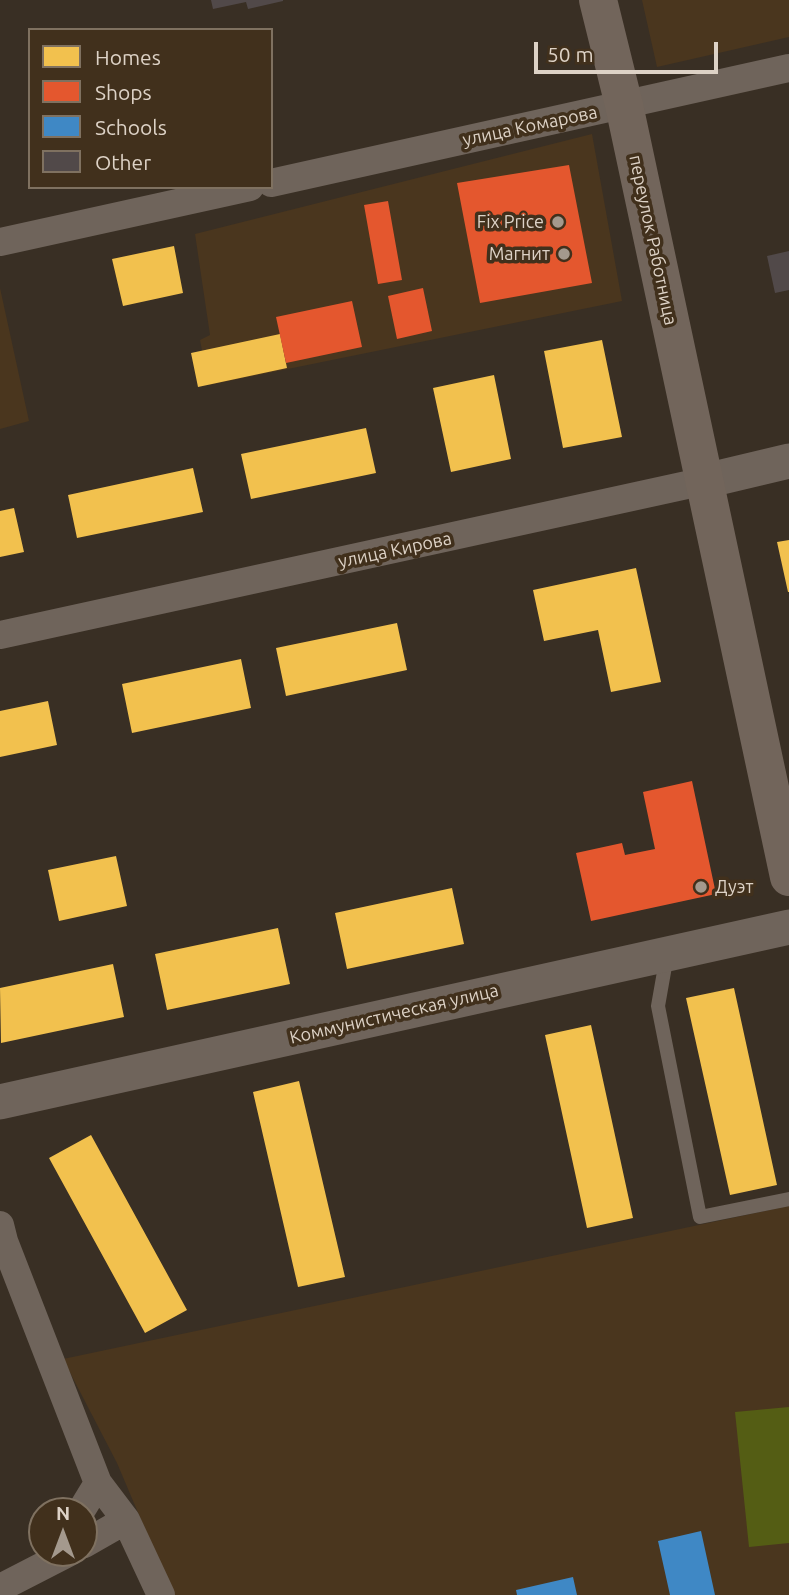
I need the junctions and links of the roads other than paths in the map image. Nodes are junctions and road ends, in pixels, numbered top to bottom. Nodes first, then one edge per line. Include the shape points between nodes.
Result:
1 (598, 0) edge
2 (789, 68) edge
3 (624, 105) junction
4 (273, 183) edge
5 (241, 189) edge
6 (0, 242) edge
7 (789, 461) edge
8 (705, 481) junction
9 (0, 635) edge
10 (789, 877) edge
11 (789, 927) edge
12 (667, 953) junction
13 (0, 1101) edge
14 (789, 1199) edge
15 (0, 1225) edge
16 (98, 1483) junction
17 (89, 1497) edge
18 (126, 1520) junction
19 (98, 1536) edge
20 (38, 1567) edge
21 (0, 1588) edge
22 (161, 1595) edge

1 - 3 main road, переулок Работница
2 - 3 street, улица Комарова
3 - 4 street, улица Комарова
3 - 8 main road, переулок Работница
5 - 6 street
7 - 8 street, улица Кирова
8 - 9 street, улица Кирова
8 - 10 main road, переулок Работница
11 - 12 street, Коммунистическая улица
12 - 13 street, Коммунистическая улица
12 - 14 lane via 658,1006 700,1217
15 - 16 street
16 - 17 street
16 - 18 street
18 - 19 street
18 - 22 street
20 - 21 street

